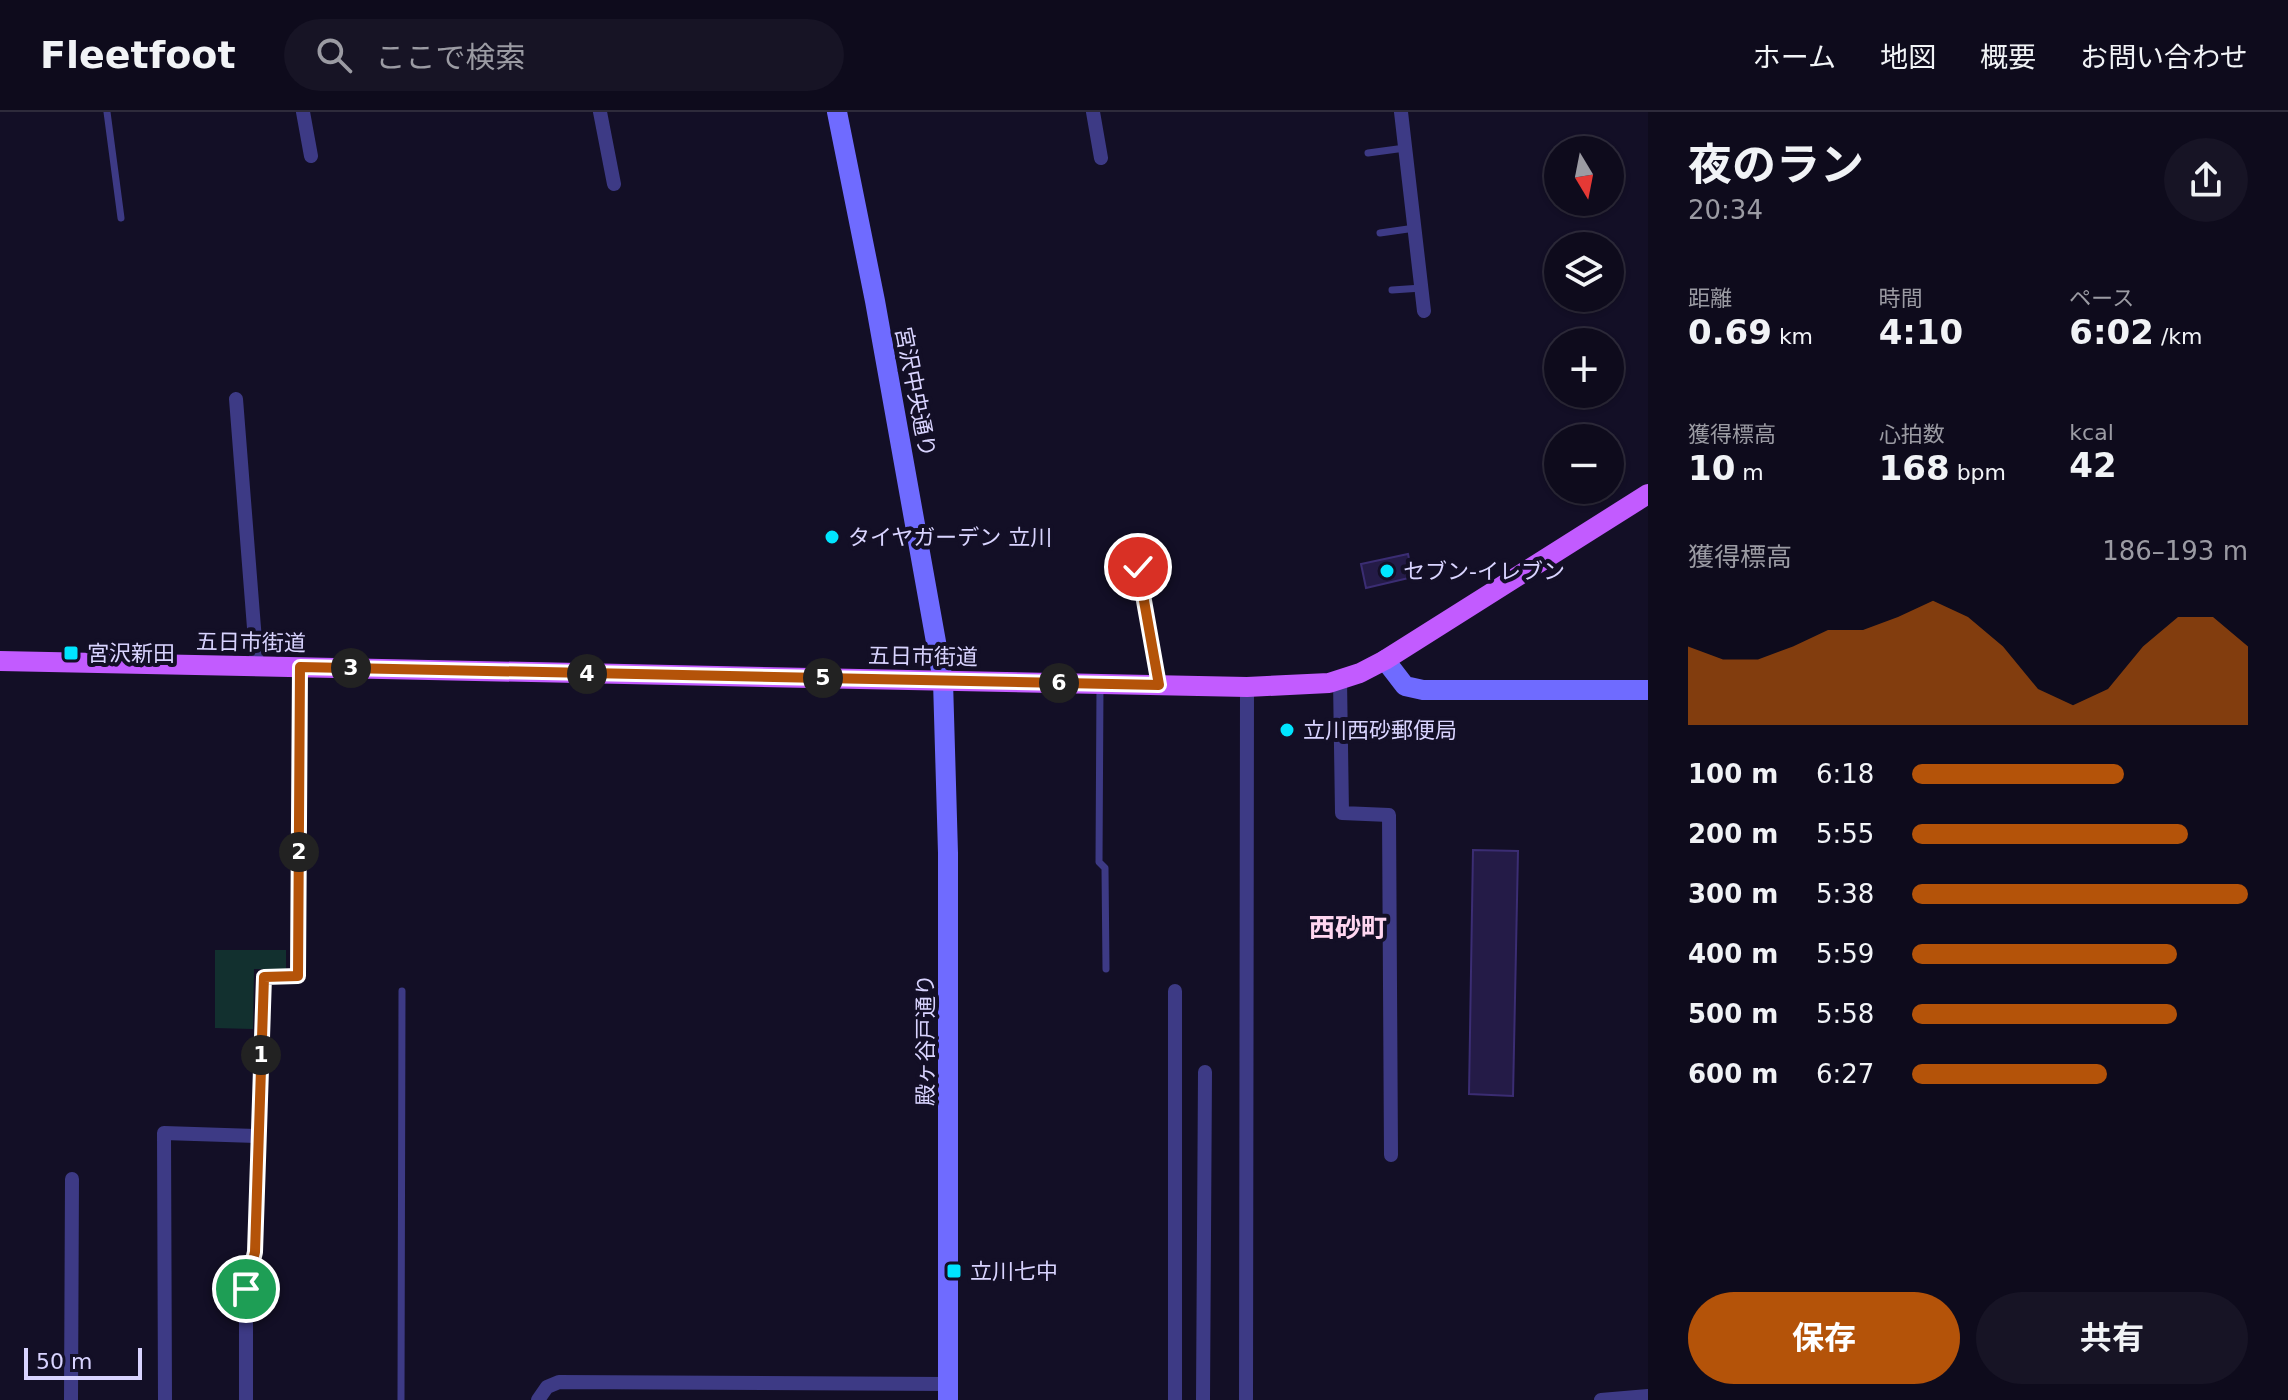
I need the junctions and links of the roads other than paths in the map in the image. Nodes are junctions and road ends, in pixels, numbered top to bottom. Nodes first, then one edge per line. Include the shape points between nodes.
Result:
1 (107, 112) edge
2 (303, 112) edge
3 (600, 112) edge
4 (837, 112) edge
5 (1093, 112) edge
6 (1401, 112) edge
7 (1405, 148) junction
8 (1368, 153) dead end
9 (311, 156) dead end
10 (1101, 158) dead end
11 (614, 184) dead end
12 (121, 218) dead end
13 (1415, 228) junction
14 (1380, 233) dead end
15 (1422, 288) junction
16 (1392, 290) dead end
17 (1424, 311) dead end
18 (236, 399) dead end
19 (1648, 494) edge
20 (1138, 567) dead end
21 (1385, 660) junction
22 (0, 661) edge
23 (257, 666) junction
24 (300, 667) junction
25 (1340, 680) junction
26 (943, 681) junction
27 (1100, 683) junction
28 (1159, 685) junction
29 (1247, 687) junction
30 (1648, 690) edge
31 (1106, 969) dead end
32 (402, 991) dead end
33 (1175, 991) dead end
34 (1205, 1072) dead end
35 (1175, 1132) junction
36 (1204, 1132) junction
37 (259, 1136) junction
38 (1391, 1155) dead end
39 (72, 1179) dead end
40 (947, 1392) edge
41 (1648, 1396) edge
42 (71, 1400) edge
43 (165, 1400) edge
44 (246, 1400) edge
45 (401, 1400) edge
46 (538, 1400) edge
47 (1175, 1400) edge
48 (1203, 1400) edge
49 (1246, 1400) edge
50 (1601, 1400) edge

1 - 12 lane
2 - 9 street
3 - 11 street
4 - 26 street, 宮沢中央通り
5 - 10 street
6 - 7 street
7 - 8 lane
7 - 13 street
13 - 14 lane
13 - 15 street
15 - 16 lane
15 - 17 street
18 - 23 street
19 - 21 main road, 五日市街道
20 - 28 street
21 - 25 main road, 五日市街道
21 - 30 street via 1405,686 1423,690
22 - 23 main road, 五日市街道
23 - 24 main road, 五日市街道
24 - 26 main road, 五日市街道
24 - 37 street via 298,976 264,977
25 - 29 main road, 五日市街道
25 - 38 street via 1342,813 1389,815
26 - 27 main road, 五日市街道
26 - 40 street, 殿ヶ谷戸通り via 949,884
27 - 28 main road, 五日市街道
27 - 31 lane via 1099,862 1105,868
28 - 29 main road, 五日市街道
29 - 49 street
32 - 45 lane
33 - 35 street
34 - 36 street
35 - 36 street
35 - 47 street
36 - 48 street
37 - 43 street via 164,1133
37 - 44 street via 255,1252 246,1289
39 - 42 street
40 - 46 street via 559,1382 547,1387
41 - 50 street

